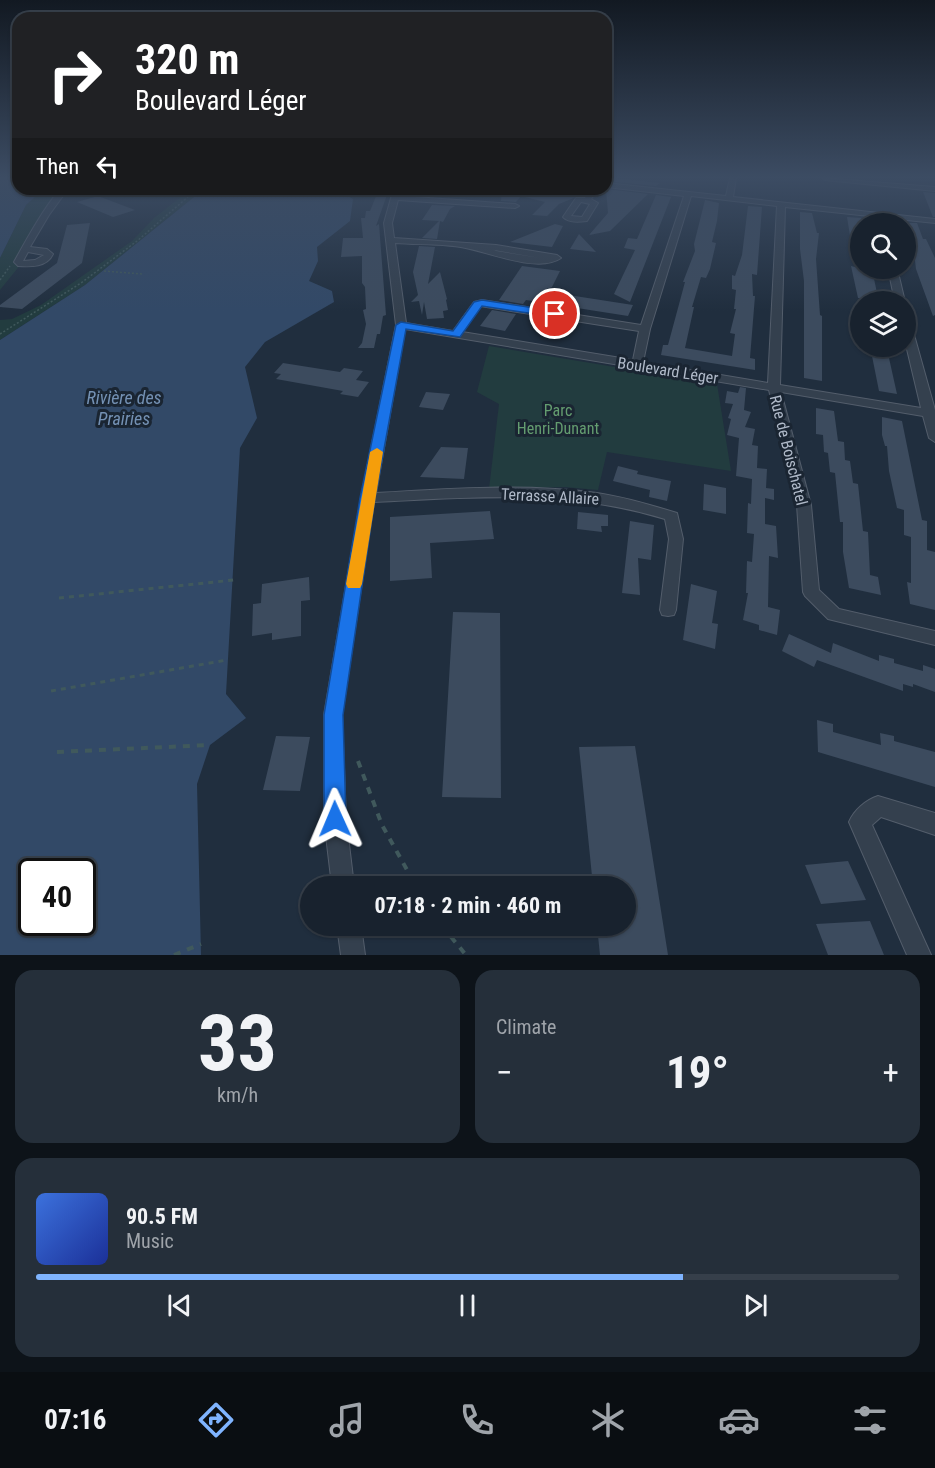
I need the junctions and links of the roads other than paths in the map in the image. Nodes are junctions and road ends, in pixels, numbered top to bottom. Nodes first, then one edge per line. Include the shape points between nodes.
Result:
1 (41, 223) edge
2 (388, 223) edge
3 (679, 223) edge
4 (781, 223) edge
5 (391, 240) junction
6 (476, 248) junction
7 (25, 249) junction
8 (401, 325) junction
9 (645, 329) junction
10 (456, 334) junction
11 (916, 357) edge
12 (637, 364) junction
13 (774, 387) junction
14 (932, 414) edge
15 (935, 438) edge
16 (368, 498) junction
17 (668, 610) dead end
18 (935, 639) edge
19 (935, 824) edge
20 (342, 876) edge
21 (350, 936) edge
22 (353, 955) edge
23 (919, 955) edge

1 - 7 street
2 - 5 street
3 - 9 street
4 - 13 street, Rue de Boischatel
5 - 6 street
5 - 8 street
6 - 6 street via 548,260 557,258 496,248
7 - 7 street via 18,262 21,264 43,261 49,254
8 - 10 street, Boulevard Léger
8 - 16 street
9 - 10 street via 482,303 477,304
9 - 12 street
10 - 12 street, Boulevard Léger
11 - 14 street
12 - 13 street, Boulevard Léger
13 - 14 street, Boulevard Léger
13 - 18 street, Rue de Boischatel via 804,505 811,592 834,614
14 - 15 street
16 - 17 street, Terrasse Allaire via 572,494 672,516 676,539
16 - 20 street via 333,715 335,819
19 - 23 street via 878,806 860,822
21 - 22 street

